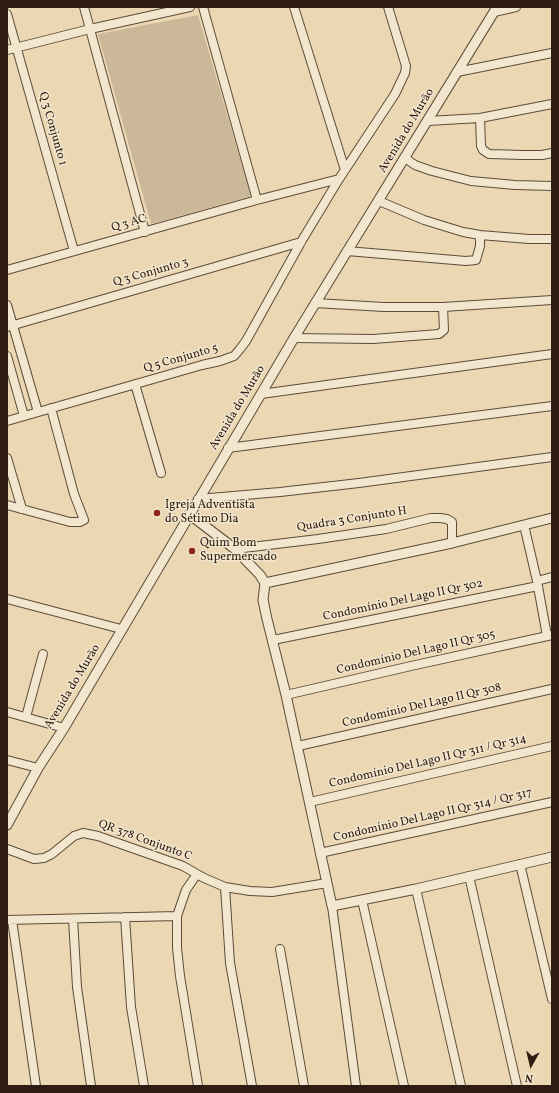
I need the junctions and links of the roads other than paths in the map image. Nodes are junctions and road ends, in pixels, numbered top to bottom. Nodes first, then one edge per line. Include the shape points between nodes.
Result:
1 (84, 7) edge
2 (190, 7) edge
3 (203, 7) edge
4 (294, 7) edge
5 (388, 7) edge
6 (516, 7) edge
7 (496, 10) edge
8 (7, 14) edge
9 (90, 29) junction
10 (16, 47) junction
11 (7, 50) edge
12 (552, 53) edge
13 (457, 72) junction
14 (552, 104) edge
15 (480, 118) junction
16 (428, 121) junction
17 (552, 153) edge
18 (405, 158) junction
19 (345, 170) junction
20 (340, 179) junction
21 (552, 186) edge
22 (257, 200) junction
23 (379, 201) junction
24 (145, 232) junction
25 (480, 235) junction
26 (552, 239) edge
27 (301, 242) junction
28 (74, 251) junction
29 (347, 251) junction
30 (7, 270) edge
31 (552, 300) edge
32 (315, 303) junction
33 (7, 305) edge
34 (443, 307) junction
35 (10, 326) edge
36 (294, 338) junction
37 (552, 354) edge
38 (7, 356) edge
39 (135, 384) junction
40 (261, 394) junction
41 (552, 406) edge
42 (51, 408) junction
43 (38, 412) junction
44 (24, 416) junction
45 (7, 421) edge
46 (228, 448) junction
47 (552, 457) edge
48 (7, 458) edge
49 (160, 474) dead end
50 (198, 499) junction
51 (7, 505) edge
52 (22, 509) junction
53 (189, 514) junction
54 (552, 518) edge
55 (524, 525) junction
56 (452, 543) junction
57 (236, 549) junction
58 (552, 577) edge
59 (265, 583) junction
60 (537, 583) junction
61 (7, 599) edge
62 (122, 629) junction
63 (550, 636) edge
64 (273, 640) junction
65 (44, 654) dead end
66 (552, 690) edge
67 (286, 695) junction
68 (7, 712) edge
69 (26, 717) junction
70 (64, 728) junction
71 (298, 746) junction
72 (552, 746) edge
73 (7, 760) edge
74 (38, 768) junction
75 (310, 802) junction
76 (552, 802) edge
77 (8, 823) edge
78 (7, 848) edge
79 (320, 853) junction
80 (552, 857) edge
81 (520, 864) junction
82 (197, 874) junction
83 (469, 876) junction
84 (327, 883) junction
85 (225, 887) junction
86 (416, 888) junction
87 (362, 900) junction
88 (332, 906) junction
89 (177, 916) junction
90 (125, 917) junction
91 (73, 919) junction
92 (10, 920) edge
93 (280, 949) dead end
94 (552, 999) edge
95 (36, 1086) edge
96 (91, 1086) edge
97 (144, 1086) edge
98 (198, 1086) edge
99 (252, 1086) edge
100 (304, 1086) edge
101 (356, 1086) edge
102 (404, 1086) edge
103 (461, 1086) edge
104 (517, 1086) edge

1 - 9 street
2 - 9 street
3 - 22 street
4 - 19 street
5 - 19 street via 406,66 405,73 395,94
6 - 7 street
7 - 13 street, Avenida do Murão
8 - 10 street, Q 3 Conjunto 1
9 - 10 street
9 - 24 street
10 - 11 street
10 - 28 street, Q 3 Conjunto 1
12 - 13 street
13 - 16 street, Avenida do Murão
14 - 15 street
15 - 16 street
15 - 17 street via 481,146 488,154
16 - 18 street, Avenida do Murão
18 - 21 street via 432,171 471,181 515,186
18 - 23 street, Avenida do Murão
19 - 20 street
20 - 22 street, Q 3 AC
20 - 27 street, Q 5 Conjunto 5
22 - 24 street, Q 3 AC
23 - 25 street via 424,220
23 - 29 street, Avenida do Murão
24 - 28 street, Q 3 AC
25 - 26 street
25 - 29 street via 476,260
27 - 35 street, Q 3 Conjunto 3
27 - 39 street, Q 5 Conjunto 5 via 246,341 234,356
28 - 30 street, Q 3 AC
29 - 32 street, Avenida do Murão
31 - 34 street
32 - 34 street
32 - 36 street, Avenida do Murão
33 - 35 street
34 - 36 street via 444,330 439,334 373,339
35 - 43 street
36 - 40 street, Avenida do Murão
37 - 40 street
38 - 44 street
39 - 42 street, Q 5 Conjunto 5
39 - 49 street
40 - 46 street, Avenida do Murão
41 - 46 street
42 - 43 street, Q 5 Conjunto 5
42 - 52 street via 74,494 84,520 70,522
43 - 44 street, Q 5 Conjunto 5
44 - 45 street, Q 5 Conjunto 5
46 - 50 street, Avenida do Murão
47 - 50 street via 359,483
48 - 52 street
50 - 53 street, Avenida do Murão
51 - 52 street
53 - 57 street
53 - 62 street, Avenida do Murão
54 - 55 street
55 - 56 street
55 - 60 street
56 - 57 street, Quadra 3 Conjunto H via 452,522 447,519 431,518 386,529
56 - 59 street
57 - 59 street
58 - 60 street, Condomínio Del Lago II Qr 302
59 - 64 street via 263,600
60 - 63 street
60 - 64 street, Condomínio Del Lago II Qr 302
61 - 62 street
62 - 70 street, Avenida do Murão
63 - 67 street, Condomínio Del Lago II Qr 305
64 - 67 street
65 - 69 street
66 - 71 street, Condomínio Del Lago II Qr 308
67 - 71 street
68 - 69 street
69 - 70 street
70 - 74 street, Avenida do Murão
71 - 75 street
72 - 75 street, Condomínio Del Lago II Qr 311 / Qr 314
73 - 74 street
74 - 77 street, Avenida do Murão
75 - 79 street
76 - 79 street, Condomínio Del Lago II Qr 314 / Qr 317
78 - 82 street, QR 378 Conjunto C via 34,859 44,858 74,836 83,833 183,866
79 - 84 street
80 - 81 street
81 - 83 street
81 - 94 street
82 - 85 street, QR 378 Conjunto C
82 - 89 street via 184,895
83 - 86 street
83 - 104 street
84 - 85 street, QR 378 Conjunto C via 272,892
84 - 88 street
85 - 99 street via 230,963
86 - 87 street
86 - 103 street
87 - 88 street
87 - 102 street
88 - 101 street
89 - 90 street
89 - 98 street via 180,976
90 - 91 street
90 - 97 street via 131,1007
91 - 92 street
91 - 96 street via 77,987
92 - 95 street
93 - 100 street

